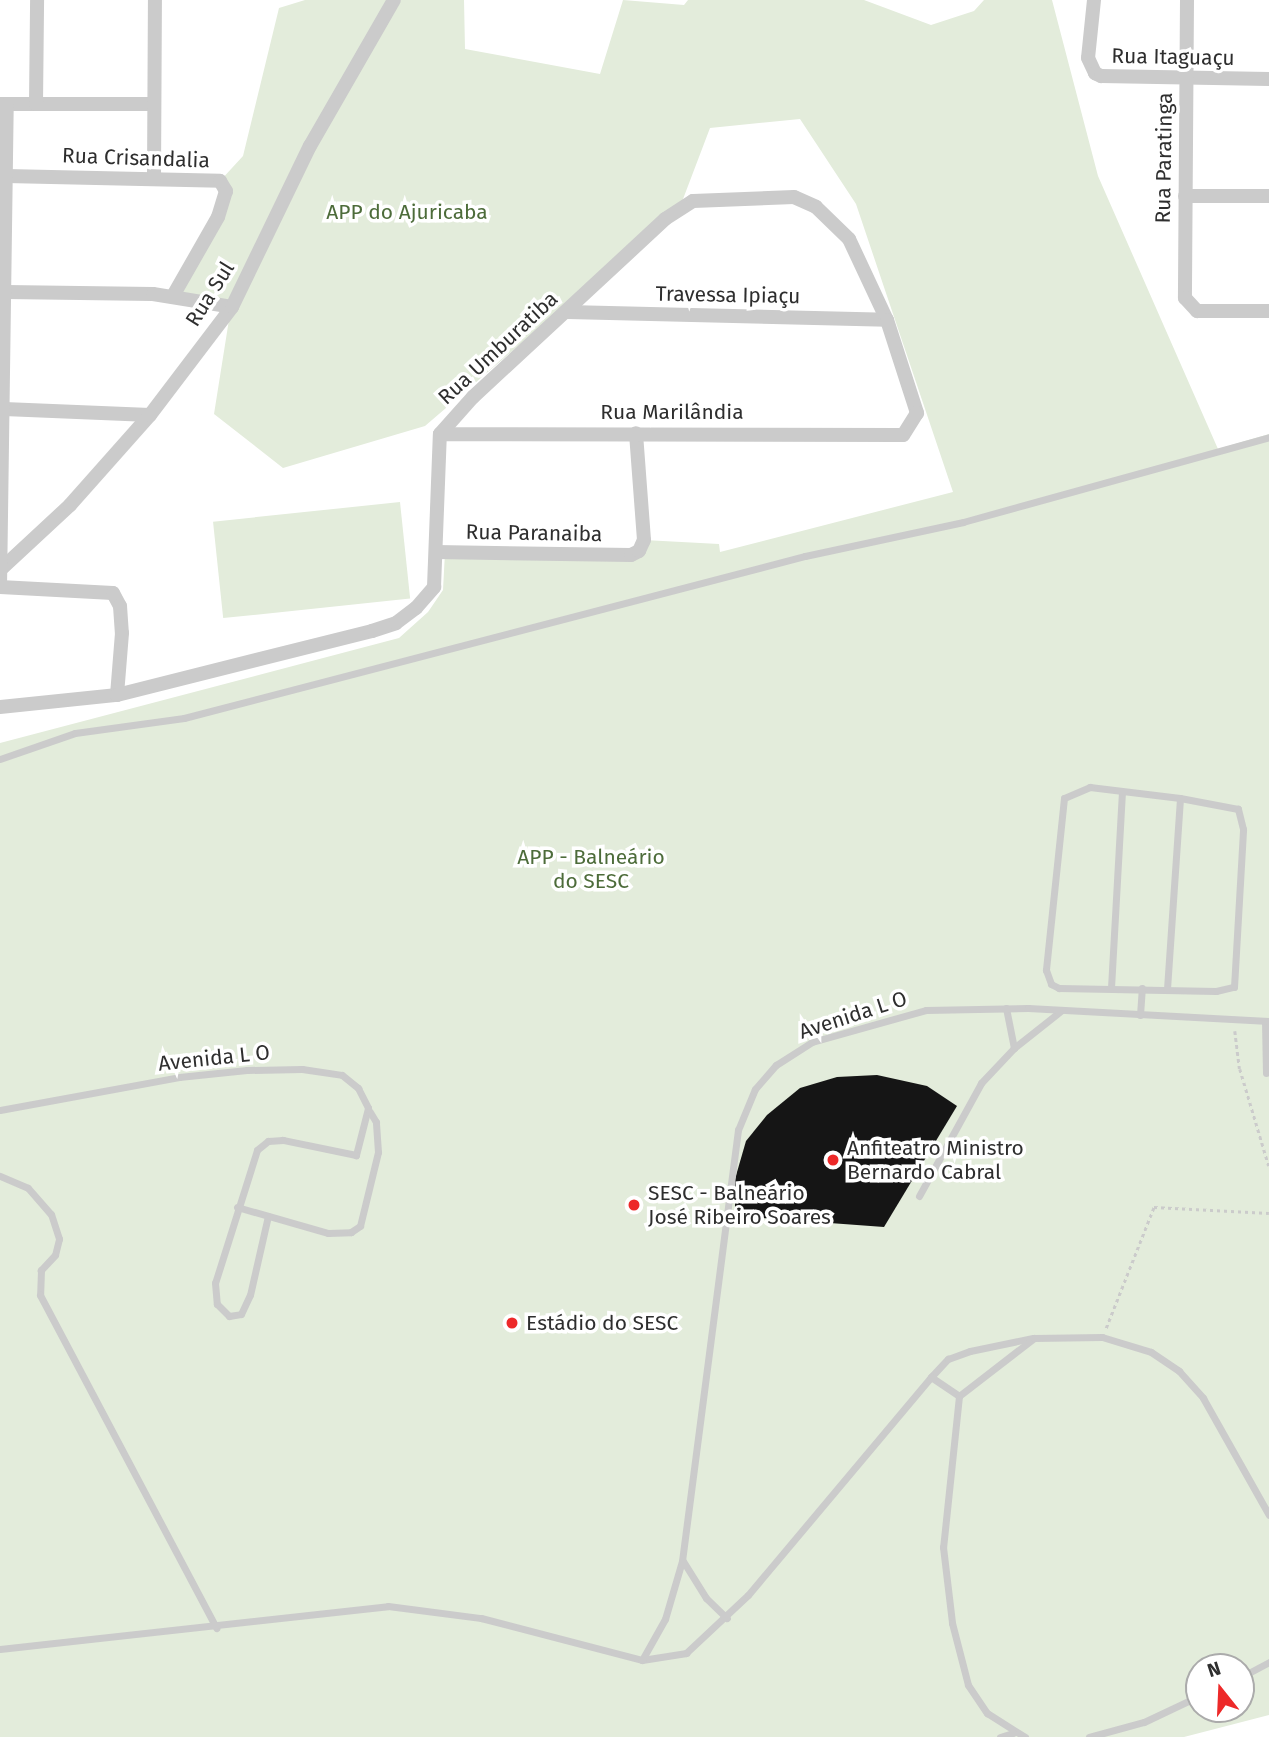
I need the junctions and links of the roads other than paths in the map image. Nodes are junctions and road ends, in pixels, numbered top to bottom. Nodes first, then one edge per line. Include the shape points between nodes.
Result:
1 (37, 0) edge
2 (155, 0) edge
3 (394, 0) edge
4 (1094, 0) edge
5 (1187, 0) edge
6 (1185, 78) junction
7 (1269, 79) edge
8 (3, 104) edge
9 (36, 104) junction
10 (153, 104) junction
11 (6, 176) junction
12 (154, 178) junction
13 (1269, 195) edge
14 (1185, 196) junction
15 (6, 292) junction
16 (173, 296) junction
17 (232, 307) junction
18 (1269, 311) edge
19 (568, 312) junction
20 (887, 320) junction
21 (4, 409) junction
22 (150, 415) junction
23 (636, 433) junction
24 (440, 434) junction
25 (903, 435) joint
26 (1269, 437) edge
27 (436, 552) junction
28 (1, 569) edge
29 (0, 587) edge
30 (117, 695) junction
31 (0, 707) edge
32 (0, 759) edge
33 (1122, 792) junction
34 (1180, 798) junction
35 (1111, 988) junction
36 (1142, 988) junction
37 (1167, 989) junction
38 (1006, 1008) junction
39 (1063, 1010) junction
40 (1140, 1014) junction
41 (1267, 1021) edge
42 (1014, 1048) junction
43 (1266, 1073) dead end
44 (368, 1108) junction
45 (0, 1110) edge
46 (0, 1176) edge
47 (919, 1196) dead end
48 (237, 1207) junction
49 (268, 1216) junction
50 (1034, 1338) junction
51 (931, 1377) junction
52 (959, 1396) junction
53 (1258, 1488) junction
54 (1269, 1492) edge
55 (1269, 1515) edge
56 (682, 1561) junction
57 (727, 1618) junction
58 (216, 1628) junction
59 (0, 1649) edge
60 (642, 1660) junction
61 (1185, 1703) edge
62 (1013, 1733) junction
63 (1000, 1737) edge
64 (1025, 1737) edge
65 (1089, 1737) edge

1 - 9 street
2 - 10 street
3 - 17 street, Rua Sul via 316,134
4 - 6 street, Rua Itaguaçu via 1088,58 1101,76
5 - 6 street, Rua Paratinga
6 - 7 street, Rua Itaguaçu
6 - 14 street, Rua Paratinga
8 - 9 street
8 - 11 street
9 - 10 street
10 - 12 street
11 - 12 street, Rua Crisandalia
11 - 15 street
12 - 16 street, Rua Crisandalia via 220,181 226,191 218,218
13 - 14 street
14 - 18 street, Rua Paratinga via 1183,289 1189,306 1196,311
15 - 16 street
15 - 21 street
16 - 17 street
17 - 22 street, Rua Sul
19 - 20 street, Travessa Ipiaçu
19 - 20 street, Rua Umburatiba via 682,205 713,198 768,196 794,197 816,207 849,239
19 - 24 street, Rua Umburatiba via 473,397
20 - 25 street, Rua Umburatiba via 917,413
21 - 22 street
21 - 28 street
22 - 28 street, Rua Sul via 70,505
23 - 24 street, Rua Marilândia
23 - 25 street, Rua Marilândia
23 - 27 street, Rua Paranaiba via 644,540 631,555
24 - 27 street, Rua Umburatiba
26 - 32 lane via 963,522 765,566 184,718 75,733
27 - 30 street, Rua Umburatiba via 434,587 396,623
28 - 29 street
29 - 30 street via 113,593 120,606 122,633
30 - 31 street, Rua Umburatiba
33 - 34 lane
33 - 35 lane
33 - 35 lane via 1090,787 1064,799 1046,970 1051,984 1059,988
34 - 37 lane
34 - 37 lane via 1238,809 1243,829 1234,987
35 - 36 lane
36 - 37 lane
36 - 40 lane
38 - 39 lane, Avenida L O
38 - 42 lane
38 - 56 lane, Avenida L O via 926,1010 812,1042 776,1065 755,1089 738,1130 734,1155
39 - 40 lane, Avenida L O
39 - 42 lane
40 - 41 lane, Avenida L O
41 - 43 lane
42 - 47 lane via 981,1083
44 - 45 lane, Avenida L O via 358,1088 342,1075 302,1069 179,1077
44 - 48 lane via 356,1155 283,1140 268,1142 257,1150
44 - 49 lane, Avenida L O via 376,1122 378,1152 360,1226 351,1232 328,1233
46 - 58 lane via 28,1188 51,1214 59,1239 55,1255 41,1270 40,1295
48 - 49 lane
48 - 49 lane via 215,1283 217,1304 229,1316 241,1314 250,1295
50 - 51 lane via 948,1359
50 - 52 lane
50 - 53 lane via 1102,1338 1151,1352 1179,1371 1203,1398
51 - 52 lane
51 - 57 lane
52 - 62 lane via 943,1547 952,1623 968,1685 987,1713
53 - 54 lane
53 - 55 lane
56 - 57 lane via 706,1598
56 - 60 lane, Avenida L O via 665,1619
57 - 60 lane via 686,1653
58 - 59 lane
58 - 60 lane via 388,1606 481,1618
61 - 65 lane via 1144,1722
62 - 63 lane
62 - 64 lane

